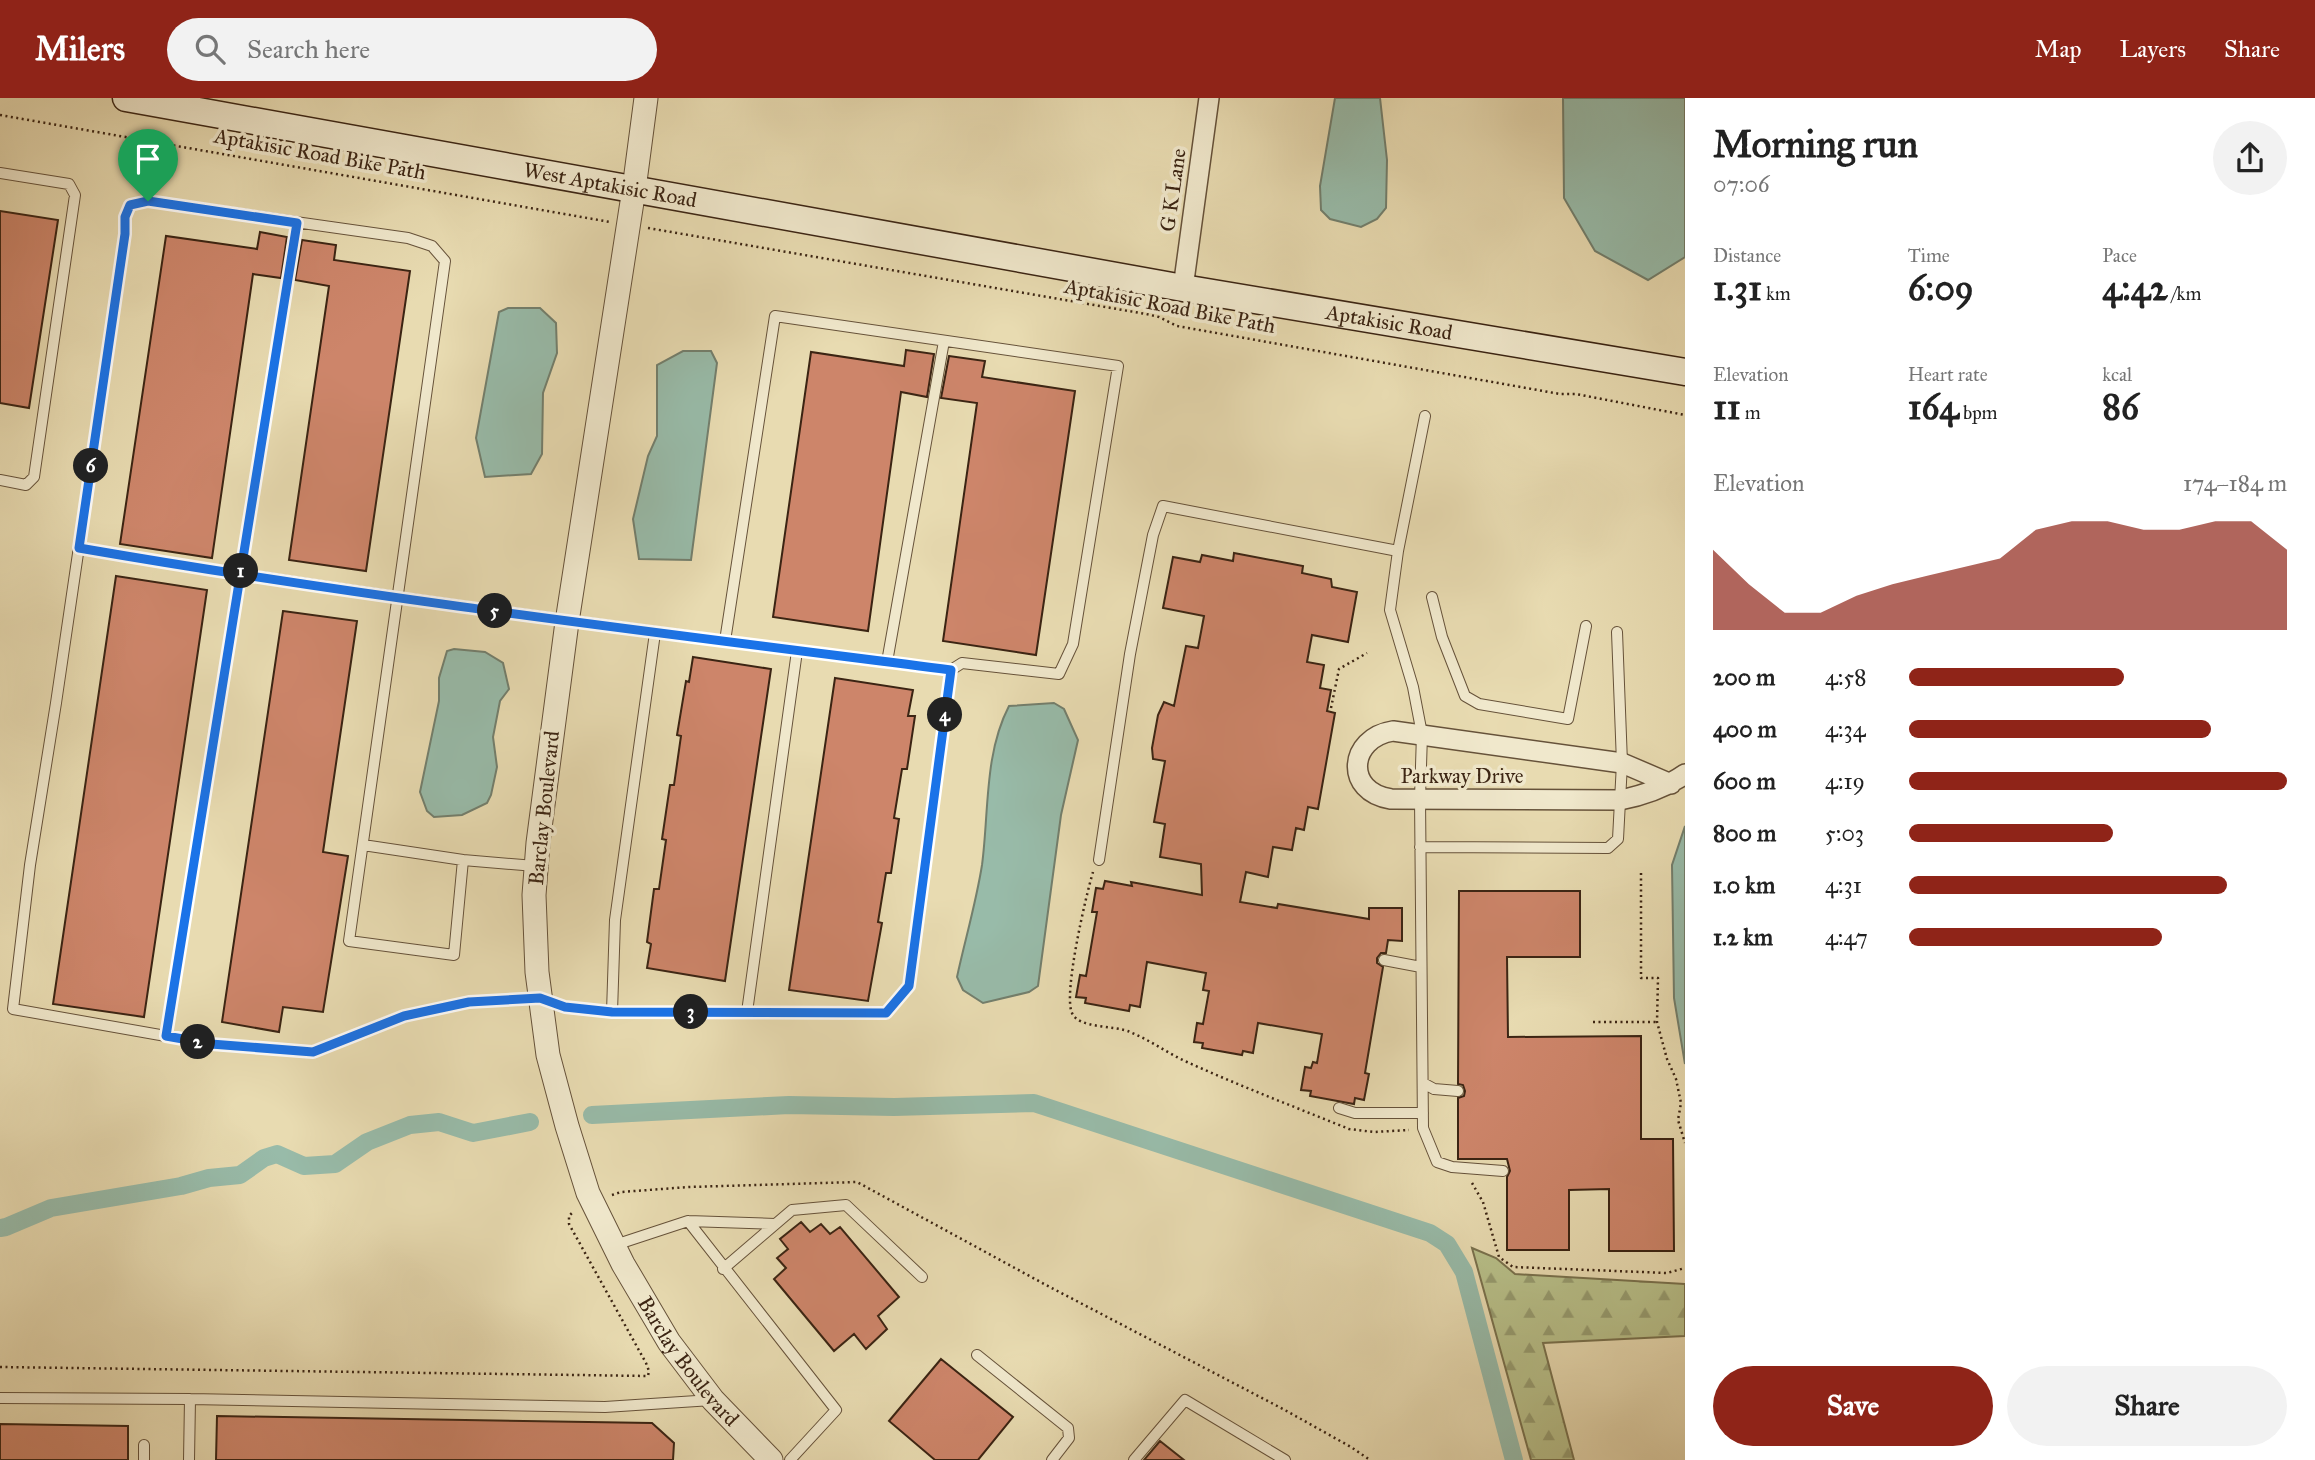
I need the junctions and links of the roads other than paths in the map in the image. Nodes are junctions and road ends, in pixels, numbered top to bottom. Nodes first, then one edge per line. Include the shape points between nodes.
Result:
1 (127, 98) edge
2 (646, 98) edge
3 (1209, 98) edge
4 (0, 173) edge
5 (634, 189) junction
6 (297, 223) junction
7 (1094, 270) joint
8 (1183, 288) junction
9 (944, 341) junction
10 (1685, 372) edge
11 (1425, 416) dead end
12 (0, 480) edge
13 (79, 548) junction
14 (1398, 551) junction
15 (240, 575) junction
16 (399, 596) junction
17 (1432, 597) dead end
18 (567, 622) junction
19 (1586, 626) dead end
20 (1617, 632) dead end
21 (655, 633) junction
22 (725, 641) junction
23 (797, 651) junction
24 (887, 662) junction
25 (951, 670) junction
26 (1422, 734) junction
27 (1622, 763) junction
28 (1678, 779) edge
29 (1420, 799) junction
30 (1620, 800) junction
31 (363, 845) junction
32 (1420, 847) junction
33 (463, 860) junction
34 (1099, 860) road end
35 (536, 866) junction
36 (1384, 960) dead end
37 (1421, 967) junction
38 (540, 998) junction
39 (612, 1012) junction
40 (747, 1012) junction
41 (166, 1036) junction
42 (1423, 1083) junction
43 (1458, 1090) dead end
44 (1339, 1108) dead end
45 (1423, 1113) junction
46 (1503, 1171) dead end
47 (688, 1221) junction
48 (775, 1224) junction
49 (614, 1246) junction
50 (723, 1269) junction
51 (922, 1277) dead end
52 (976, 1354) dead end
53 (0, 1398) edge
54 (190, 1399) junction
55 (713, 1400) junction
56 (144, 1445) dead end
57 (144, 1460) edge
58 (189, 1460) edge
59 (771, 1460) edge
60 (790, 1460) edge
61 (1052, 1460) edge
62 (1134, 1460) edge
63 (1285, 1460) edge

1 - 5 main road, West Aptakisic Road
2 - 5 street, Barclay Boulevard
3 - 8 street, G K Lane
4 - 12 lane via 69,184 75,195 34,477 26,485
5 - 7 main road, West Aptakisic Road
5 - 18 street, Barclay Boulevard
6 - 13 lane via 148,201 130,205
6 - 15 lane
6 - 16 lane via 408,238 432,246 445,261
7 - 8 main road, Aptakisic Road
8 - 10 main road, Aptakisic Road
9 - 22 lane via 775,316
9 - 24 lane
9 - 25 lane via 1118,366 1073,644 1059,674 962,663
11 - 14 lane
13 - 15 lane
13 - 41 lane via 30,864 13,1009
14 - 26 lane via 1390,610
14 - 34 lane via 1163,506 1130,654
15 - 16 lane
15 - 41 lane
16 - 18 lane
16 - 31 lane
17 - 19 lane via 1465,696 1479,704 1568,719
18 - 21 lane
18 - 35 street, Barclay Boulevard
20 - 27 lane
21 - 22 lane
21 - 39 lane via 615,920
22 - 23 lane
23 - 24 lane
23 - 40 lane
24 - 25 lane
25 - 40 lane via 909,986 886,1013
26 - 27 street, Parkway Drive
26 - 29 lane
26 - 29 street, Parkway Drive via 1393,731 1372,738 1357,769 1366,790 1377,797
27 - 28 street, Parkway Drive
27 - 30 lane
28 - 30 street, Parkway Drive via 1642,796
29 - 30 street, Parkway Drive
29 - 32 lane
30 - 32 lane via 1618,839 1608,848
31 - 33 lane
31 - 33 lane via 349,941 454,955
32 - 37 lane
33 - 35 lane
35 - 38 street, Barclay Boulevard
36 - 37 lane
37 - 42 lane
38 - 39 lane via 565,1007
38 - 41 lane via 469,1002 404,1016 313,1052
38 - 49 street, Barclay Boulevard via 548,1055 566,1126 588,1193
39 - 40 lane
42 - 43 lane via 1434,1089
42 - 45 lane
44 - 45 lane via 1355,1113
45 - 46 lane via 1423,1128 1437,1162
47 - 48 lane
47 - 49 lane
47 - 50 lane
48 - 50 lane
48 - 51 lane via 792,1210 846,1205
49 - 55 street, Barclay Boulevard via 669,1342
50 - 60 lane via 836,1410
52 - 61 lane via 1068,1428 1069,1438
53 - 54 lane
54 - 55 lane via 606,1407
54 - 58 lane
55 - 59 street, Barclay Boulevard
56 - 57 lane
62 - 63 lane via 1185,1400

